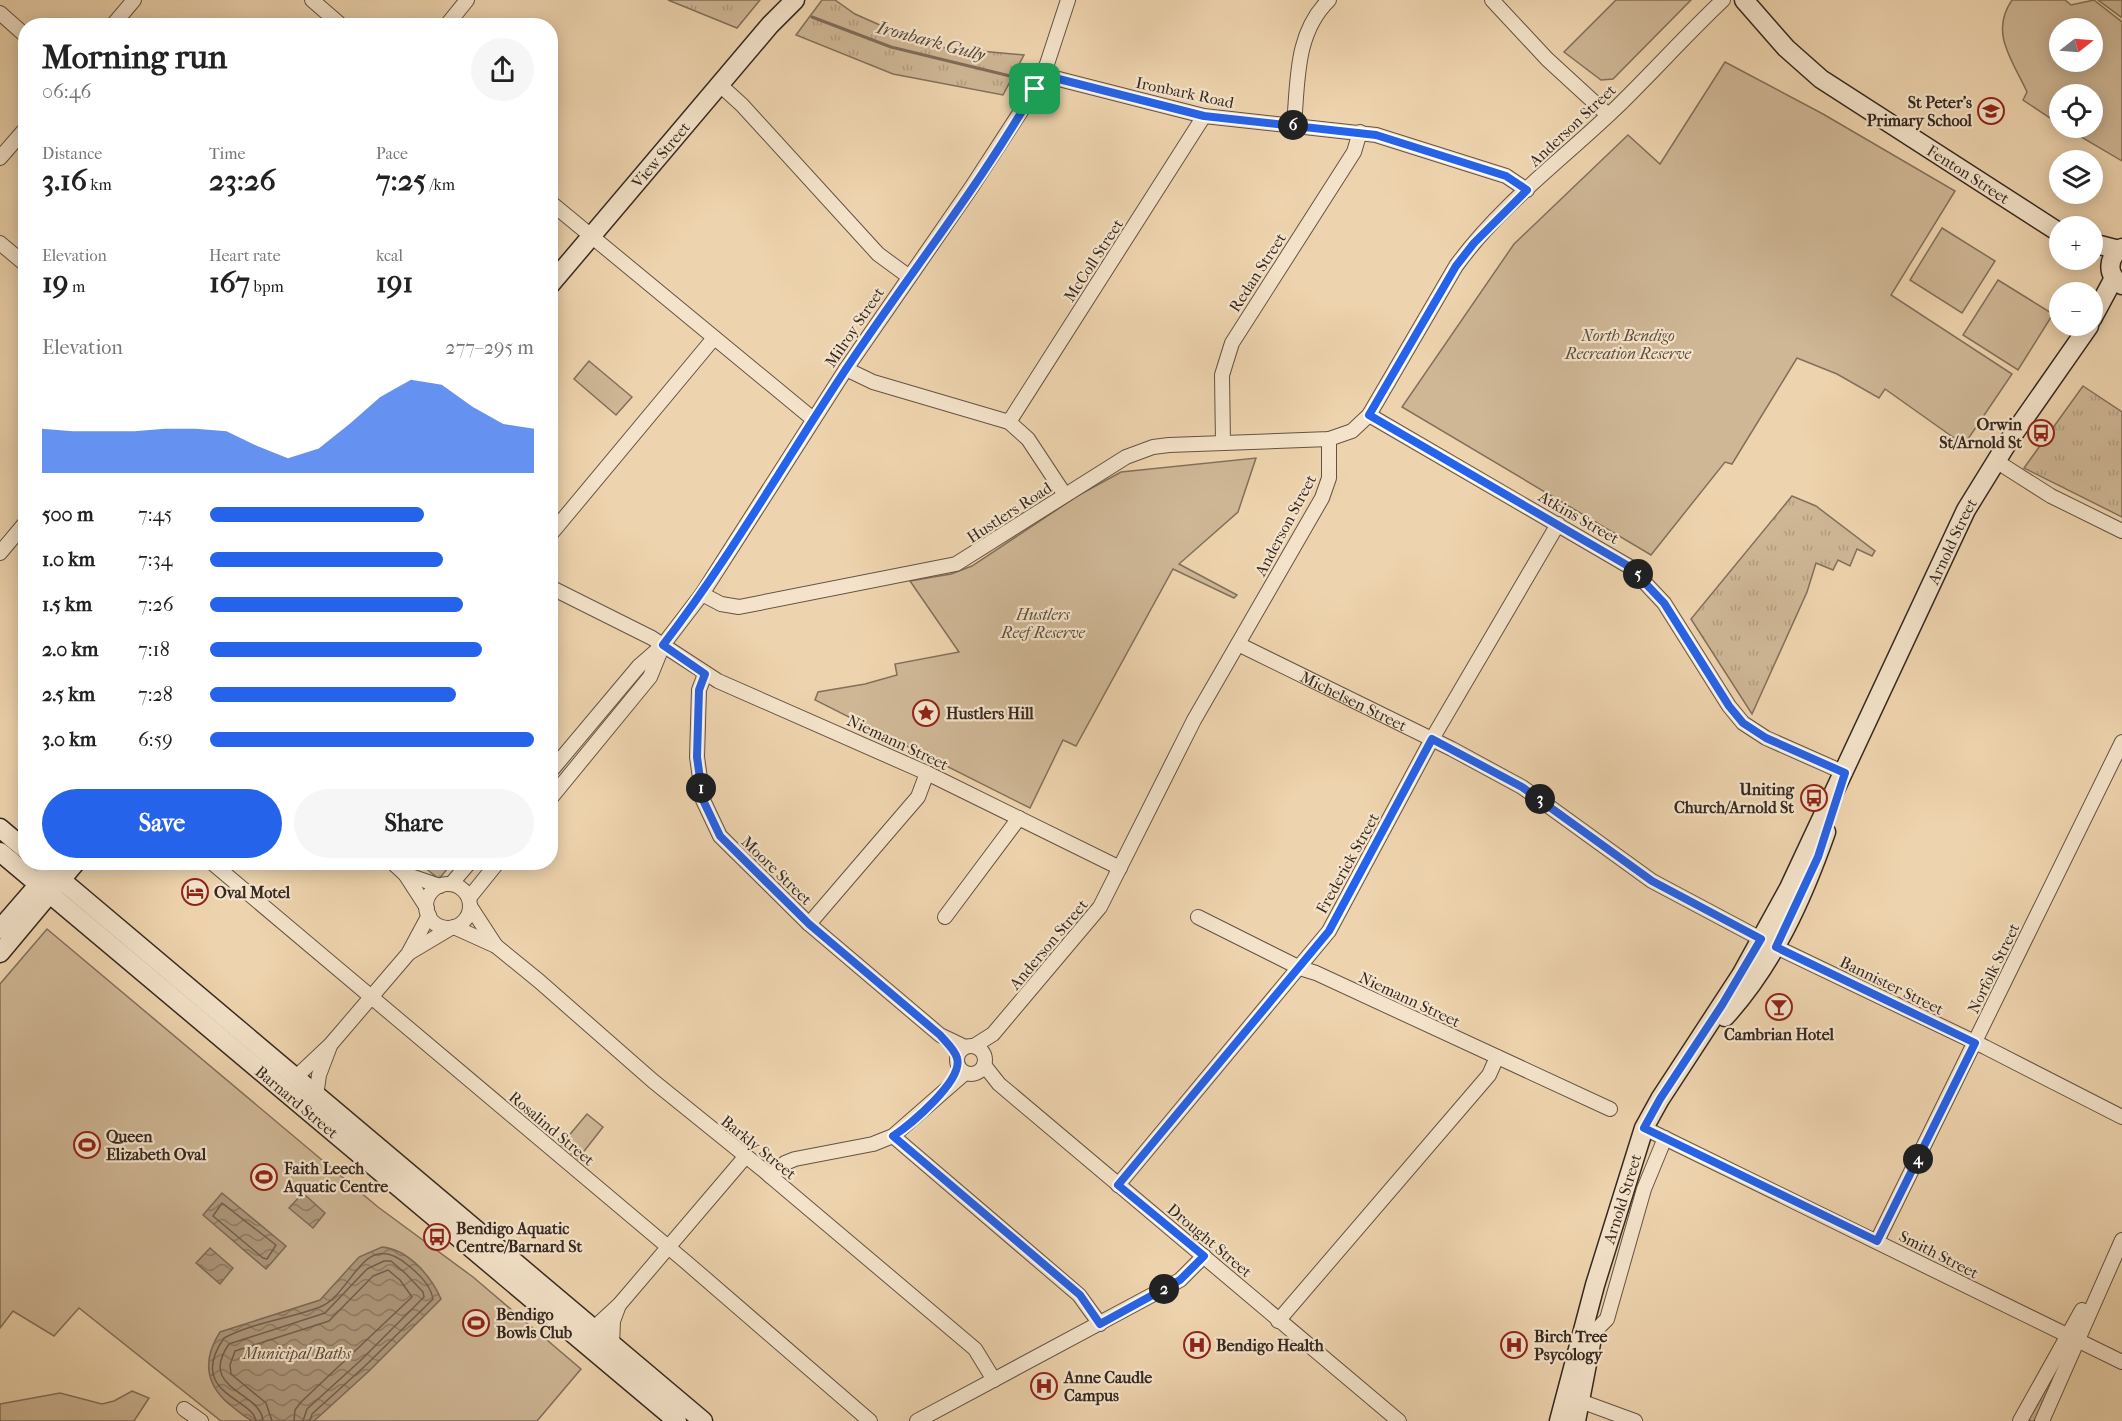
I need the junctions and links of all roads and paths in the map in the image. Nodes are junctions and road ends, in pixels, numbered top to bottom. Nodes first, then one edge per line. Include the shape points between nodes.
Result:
1 (134, 0) edge
2 (312, 0) edge
3 (467, 0) edge
4 (786, 0) edge
5 (795, 0) edge
6 (1056, 0) edge
7 (1068, 0) edge
8 (1329, 0) edge
9 (1492, 0) edge
10 (1723, 0) edge
11 (1744, 0) edge
12 (1755, 0) edge
13 (0, 13) edge
14 (119, 18) edge
15 (333, 18) edge
16 (452, 18) edge
17 (1060, 22) junction
18 (771, 25) junction
19 (18, 29) edge
20 (1043, 75) junction
21 (720, 85) junction
22 (1608, 115) junction
23 (1204, 116) junction
24 (1294, 125) junction
25 (1360, 132) junction
26 (18, 137) edge
27 (0, 158) edge
28 (1527, 190) junction
29 (558, 208) edge
30 (2049, 216) edge
31 (2049, 226) edge
32 (592, 236) junction
33 (0, 243) edge
34 (2103, 245) edge
35 (2120, 249) edge
36 (18, 258) edge
37 (2103, 267) edge
38 (558, 276) edge
39 (909, 276) junction
40 (2117, 282) edge
41 (2103, 304) edge
42 (2082, 336) edge
43 (714, 338) junction
44 (846, 369) junction
45 (1369, 415) junction
46 (813, 420) junction
47 (1009, 422) junction
48 (1329, 439) junction
49 (1223, 443) junction
50 (1996, 461) junction
51 (1065, 495) junction
52 (1558, 524) junction
53 (558, 525) edge
54 (2122, 531) edge
55 (18, 532) edge
56 (0, 553) edge
57 (558, 591) edge
58 (702, 594) junction
59 (1238, 644) junction
60 (663, 645) junction
61 (705, 674) junction
62 (1432, 739) junction
63 (2122, 742) edge
64 (558, 762) edge
65 (927, 773) junction
66 (1845, 773) junction
67 (558, 789) edge
68 (1020, 818) junction
69 (0, 828) edge
70 (18, 843) edge
71 (0, 852) edge
72 (18, 861) edge
73 (1120, 868) junction
74 (220, 870) edge
75 (401, 870) edge
76 (462, 870) edge
77 (492, 870) edge
78 (405, 874) junction
79 (50, 876) edge
80 (446, 885) junction
81 (470, 902) junction
82 (428, 912) junction
83 (945, 917) dead end
84 (1198, 917) dead end
85 (809, 924) junction
86 (452, 927) junction
87 (0, 929) edge
88 (1769, 943) junction
89 (496, 946) junction
90 (0, 954) edge
91 (408, 954) junction
92 (1300, 968) junction
93 (371, 997) junction
94 (1975, 1043) junction
95 (331, 1044) junction
96 (1497, 1057) junction
97 (970, 1061) junction
98 (295, 1078) junction
99 (316, 1096) junction
100 (1610, 1109) dead end
101 (2122, 1117) edge
102 (1644, 1128) junction
103 (893, 1136) junction
104 (1665, 1138) junction
105 (746, 1156) junction
106 (365, 1159) junction
107 (391, 1159) junction
108 (770, 1176) junction
109 (1118, 1185) junction
110 (2122, 1240) edge
111 (1877, 1241) junction
112 (466, 1244) junction
113 (668, 1247) junction
114 (1606, 1253) junction
115 (1204, 1256) junction
116 (619, 1305) junction
117 (1278, 1321) junction
118 (1100, 1324) junction
119 (593, 1329) junction
120 (1593, 1333) junction
121 (2072, 1337) junction
122 (612, 1345) junction
123 (2122, 1362) edge
124 (994, 1380) junction
125 (1573, 1399) junction
126 (184, 1409) dead end
127 (688, 1418) edge
128 (201, 1421) edge
129 (870, 1421) edge
130 (916, 1421) edge
131 (1399, 1421) edge
132 (1559, 1421) edge
133 (1576, 1421) edge
134 (1635, 1421) edge
135 (2020, 1421) edge
136 (2042, 1421) edge

1 - 14 street
2 - 15 street
3 - 16 street
4 - 18 main road, View Street
5 - 18 main road, View Street
6 - 17 street, Milroy Street
7 - 17 street, Milroy Street
8 - 24 street via 1311,21 1303,43
9 - 22 street via 1547,59
10 - 22 street, Anderson Street
11 - 31 main road, Fenton Street via 1786,48 1821,79
12 - 30 main road, Fenton Street via 1795,45 1833,77
13 - 19 street
17 - 20 street, Milroy Street
18 - 21 main road, View Street
20 - 23 street, Ironbark Road
20 - 39 street, Milroy Street
21 - 32 main road, View Street
21 - 39 street via 878,254
22 - 28 street, Anderson Street
23 - 24 street, Ironbark Road
23 - 47 street, McColl Street
24 - 25 street, Ironbark Road
25 - 28 street, Ironbark Road via 1506,176
25 - 49 street, Redan Street via 1354,152 1232,343 1222,375
26 - 27 street
28 - 45 street, Anderson Street via 1456,266
29 - 32 street
32 - 38 main road, View Street
32 - 43 street
33 - 36 street
34 - 35 main road
35 - 40 main road, Arnold Street via 2112,258
37 - 40 main road
39 - 44 street, Milroy Street
40 - 41 main road, Arnold Street
42 - 50 main road, Arnold Street
43 - 46 street
43 - 53 street
44 - 46 street, Milroy Street
44 - 47 street via 873,382
45 - 48 street, Anderson Street via 1352,431
45 - 52 street, Atkins Street
46 - 58 street, Milroy Street
47 - 51 street via 1028,439
48 - 49 street, Hustlers Road
48 - 59 street, Anderson Street via 1329,478 1322,498
49 - 51 street, Hustlers Road via 1169,445 1140,451
50 - 54 street via 2043,491
50 - 66 main road, Arnold Street via 1953,536
51 - 58 street, Hustlers Road via 956,564 739,607 724,606
52 - 62 street, Frederick Street
52 - 66 street, Atkins Street via 1645,580 1743,723 1766,738
55 - 56 street
57 - 60 street, Niemann Street
58 - 60 street, Milroy Street
59 - 62 street, Michelsen Street
59 - 73 street, Anderson Street via 1185,737
60 - 61 street, Niemann Street
60 - 64 street via 639,666
60 - 67 street via 650,677
61 - 65 street, Niemann Street
61 - 85 street, Moore Street via 699,690 697,757 703,800 730,848
62 - 88 street, Michelsen Street via 1522,787 1652,881
62 - 92 street, Frederick Street via 1329,931
63 - 94 street, Norfolk Street
65 - 68 street, Niemann Street
65 - 85 street via 918,797
66 - 88 main road, Arnold Street
68 - 73 street, Niemann Street
68 - 83 street
69 - 70 main road
71 - 72 main road, Barnard Street
73 - 97 street, Anderson Street via 1100,908
74 - 93 street, Rosalind Street
75 - 78 street
76 - 80 street
77 - 81 street
78 - 80 street
78 - 82 street
79 - 87 main road
79 - 90 main road
79 - 98 main road, Barnard Street
79 - 106 main road, Barnard Street
80 - 81 street via 462,889
80 - 82 street via 429,895
81 - 86 street via 465,919
81 - 89 street, Barkly Street
82 - 86 street via 438,925
82 - 91 street
84 - 92 street, Niemann Street
85 - 97 street, Moore Street
86 - 89 street, Barkly Street
86 - 91 street
88 - 94 street, Bannister Street
88 - 102 main road, Arnold Street
89 - 105 street, Barkly Street
91 - 93 street
92 - 96 street, Niemann Street
92 - 109 street, Frederick Street
93 - 95 street
93 - 113 street, Rosalind Street
94 - 101 street, Bannister Street
94 - 111 street, Norfolk Street
95 - 98 street
95 - 99 street
96 - 100 street, Niemann Street
96 - 117 street via 1489,1075
97 - 103 street, Anderson Street
97 - 109 street, Drought Street
98 - 99 main road, Barnard Street
98 - 106 main road via 296,1090 345,1132
99 - 107 main road, Barnard Street
102 - 104 street, Smith Street
102 - 114 main road, Arnold Street
103 - 108 street via 873,1144 795,1159
103 - 118 street via 1080,1295
104 - 111 street, Smith Street
104 - 120 street, Arnold Street via 1644,1189 1607,1319
105 - 108 street, Barkly Street
105 - 113 street
106 - 112 main road, Barnard Street
107 - 112 main road via 406,1178 465,1231
107 - 119 main road, Barnard Street
108 - 124 street, Barkly Street via 975,1349
109 - 115 street, Drought Street
110 - 121 street
111 - 121 street, Smith Street
112 - 127 main road, Barnard Street
113 - 116 street
113 - 129 street, Rosalind Street
114 - 120 main road, Arnold Street
114 - 125 main road, Arnold Street
115 - 117 street, Drought Street
115 - 118 street via 1180,1280
116 - 119 street
116 - 122 street via 613,1321
117 - 131 street, Drought Street
118 - 124 street
119 - 122 main road, Barnard Street
119 - 127 main road via 592,1340
120 - 125 main road, Arnold Street
121 - 123 street, Smith Street
121 - 135 street
121 - 136 street
122 - 127 main road, Barnard Street
124 - 130 street
125 - 132 main road, Arnold Street
125 - 133 main road, Arnold Street
125 - 134 street
126 - 128 street

